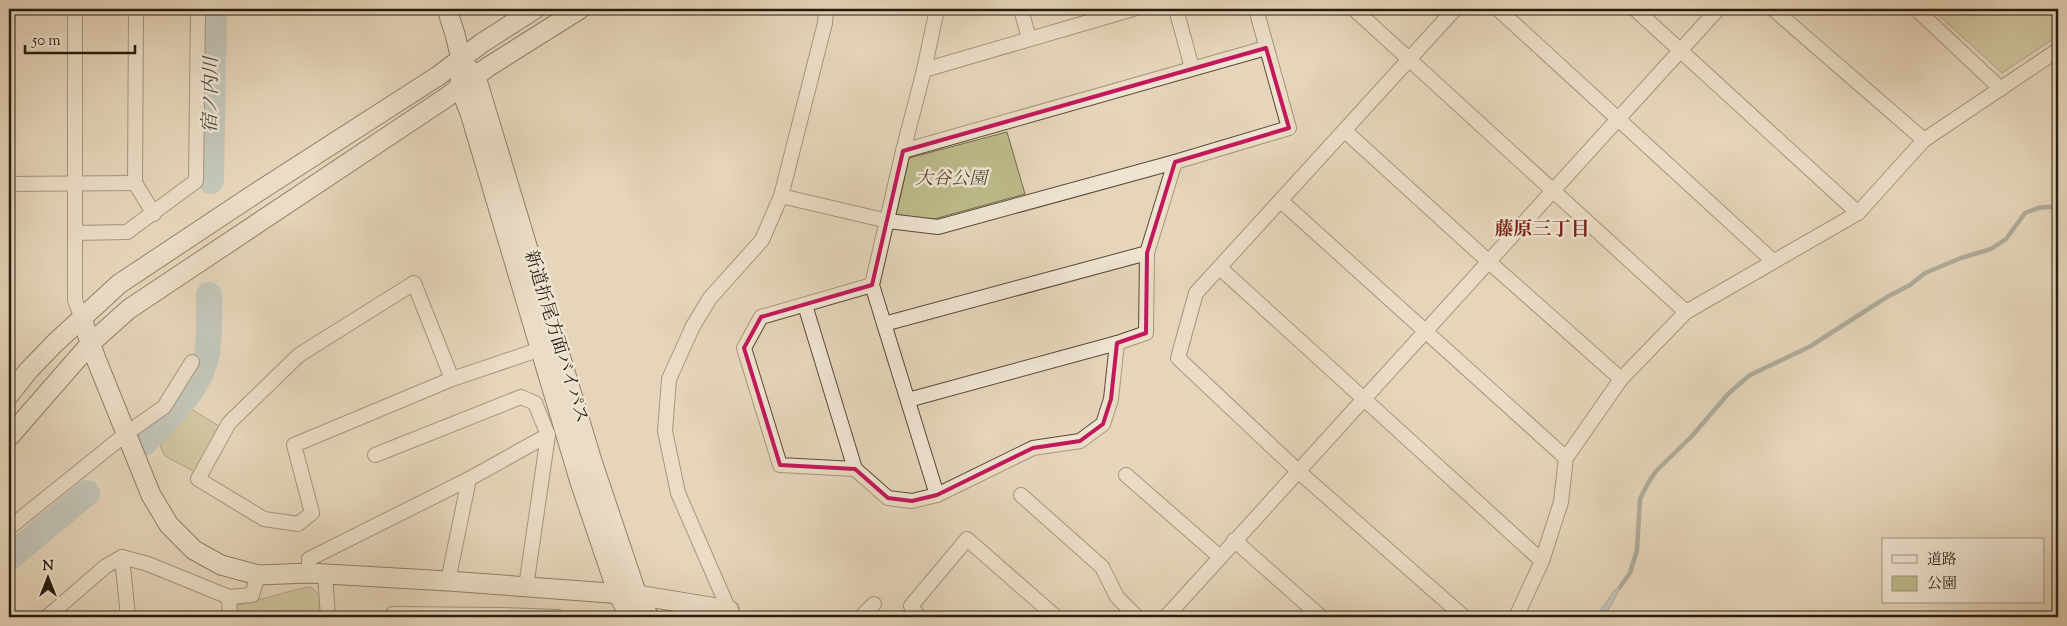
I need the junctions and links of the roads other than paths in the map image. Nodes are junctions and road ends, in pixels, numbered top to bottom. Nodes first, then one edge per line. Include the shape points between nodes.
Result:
1 (75, 9) edge
2 (136, 9) edge
3 (198, 9) edge
4 (447, 9) edge
5 (535, 9) edge
6 (580, 9) edge
7 (826, 9) edge
8 (937, 9) edge
9 (1021, 9) edge
10 (1133, 9) edge
11 (1176, 9) edge
12 (1256, 9) edge
13 (1354, 9) edge
14 (1455, 9) edge
15 (1498, 9) edge
16 (1635, 9) edge
17 (1718, 9) edge
18 (1773, 9) edge
19 (1916, 9) edge
20 (1098, 14) edge
21 (1029, 39) junction
22 (1266, 48) junction
23 (1680, 49) junction
24 (2058, 50) edge
25 (1410, 58) junction
26 (461, 59) junction
27 (1192, 68) junction
28 (924, 70) junction
29 (476, 77) junction
30 (460, 88) junction
31 (2001, 89) junction
32 (1617, 119) junction
33 (1345, 131) junction
34 (1924, 140) junction
35 (903, 151) junction
36 (1175, 162) junction
37 (135, 183) junction
38 (9, 184) edge
39 (74, 184) junction
40 (1553, 190) junction
41 (781, 196) junction
42 (1281, 201) junction
43 (1858, 213) junction
44 (154, 214) junction
45 (888, 221) junction
46 (75, 233) junction
47 (1147, 253) junction
48 (1488, 261) junction
49 (1773, 261) junction
50 (1220, 268) junction
51 (872, 285) junction
52 (805, 305) junction
53 (1686, 312) junction
54 (82, 319) junction
55 (884, 324) junction
56 (1426, 332) junction
57 (91, 343) junction
58 (1117, 344) junction
59 (541, 349) junction
60 (192, 362) dead end
61 (452, 379) junction
62 (1621, 379) junction
63 (9, 395) edge
64 (908, 400) junction
65 (1363, 400) junction
66 (127, 433) junction
67 (548, 435) junction
68 (9, 437) edge
69 (375, 455) dead end
70 (1566, 458) junction
71 (855, 470) junction
72 (1298, 471) junction
73 (1126, 475) dead end
74 (469, 479) junction
75 (937, 495) junction
76 (1021, 495) dead end
77 (9, 528) edge
78 (1234, 540) junction
79 (122, 557) junction
80 (1220, 557) junction
81 (1542, 561) junction
82 (317, 573) junction
83 (258, 575) junction
84 (448, 581) junction
85 (526, 586) junction
86 (618, 594) junction
87 (637, 596) junction
88 (229, 597) junction
89 (874, 604) dead end
90 (393, 614) dead end
91 (731, 614) edge
92 (1172, 615) edge
93 (501, 616) edge
94 (624, 616) edge
95 (47, 617) edge
96 (128, 617) edge
97 (230, 617) edge
98 (328, 617) edge
99 (558, 617) edge
100 (649, 617) edge
101 (861, 617) edge
102 (919, 617) edge
103 (1056, 617) edge
104 (1137, 617) edge
105 (1321, 617) edge
106 (1464, 617) edge
107 (1516, 617) edge

1 - 39 street
2 - 37 street
3 - 44 street via 196,182
4 - 26 street
5 - 26 street
6 - 29 street
7 - 41 street
8 - 28 street
9 - 21 street
10 - 20 street
11 - 27 street
12 - 22 street
13 - 25 street
14 - 25 street
15 - 32 street
16 - 23 street
17 - 23 street
18 - 34 street
19 - 31 street
20 - 21 street
21 - 28 street
22 - 27 street
22 - 36 street via 1289,128
23 - 32 street
23 - 43 street
24 - 31 street
25 - 33 street
25 - 40 street
26 - 29 street, 新道折尾方面バイパス
26 - 30 street
26 - 54 street via 119,284
27 - 35 street
28 - 35 street
29 - 30 street
29 - 87 street, 新道折尾方面バイパス via 592,461
30 - 57 street via 128,310
30 - 59 street
31 - 34 street
32 - 40 street
32 - 49 street
33 - 42 street
33 - 48 street
34 - 43 street
35 - 45 street
36 - 45 street via 938,227
36 - 47 street
37 - 39 street
37 - 44 street
38 - 39 street
39 - 46 street
40 - 48 street
40 - 53 street
41 - 45 street
41 - 91 street via 762,240 710,298 693,326 669,379 665,431 678,493
42 - 50 street
42 - 56 street
43 - 49 street
44 - 46 street via 127,232
45 - 51 street
46 - 54 street via 75,300
47 - 55 street
47 - 58 street via 1146,333
48 - 56 street
48 - 62 street
49 - 53 street
50 - 65 street
50 - 72 street via 1196,293 1178,358
51 - 52 street
51 - 55 street
52 - 71 street
52 - 71 street via 762,317 744,348 780,465
53 - 62 street
54 - 57 street
54 - 63 street via 28,371
55 - 64 street
56 - 65 street
56 - 70 street
57 - 66 street
57 - 68 street
58 - 64 street
58 - 75 street via 1111,399 1102,424 1080,441 1034,448
59 - 61 street
59 - 86 street via 580,482
60 - 66 street via 164,407
61 - 61 street via 294,445 312,513 298,524 264,519 198,479 229,423 299,355 414,283
62 - 70 street
64 - 75 street
65 - 72 street
65 - 81 street
66 - 77 street
66 - 83 street via 151,495 169,525 194,550 221,565
67 - 69 street via 535,403 521,397
67 - 74 street
67 - 85 street
70 - 81 street via 1561,502
71 - 75 street via 888,498 912,500
72 - 78 street
72 - 106 street
73 - 80 street
74 - 82 street via 309,559
74 - 84 street
76 - 104 street via 1102,567 1117,597
78 - 80 street
78 - 105 street
79 - 88 street via 148,564
79 - 95 street via 106,566
79 - 96 street
80 - 92 street
81 - 107 street
82 - 83 street
82 - 84 street
82 - 98 street
83 - 88 street via 252,595
84 - 85 street
85 - 86 street
86 - 87 street
86 - 94 street
87 - 91 street
87 - 100 street, 新道折尾方面バイパス
88 - 97 street
89 - 101 street
90 - 93 street
93 - 99 street
102 - 103 street via 910,606 967,539

